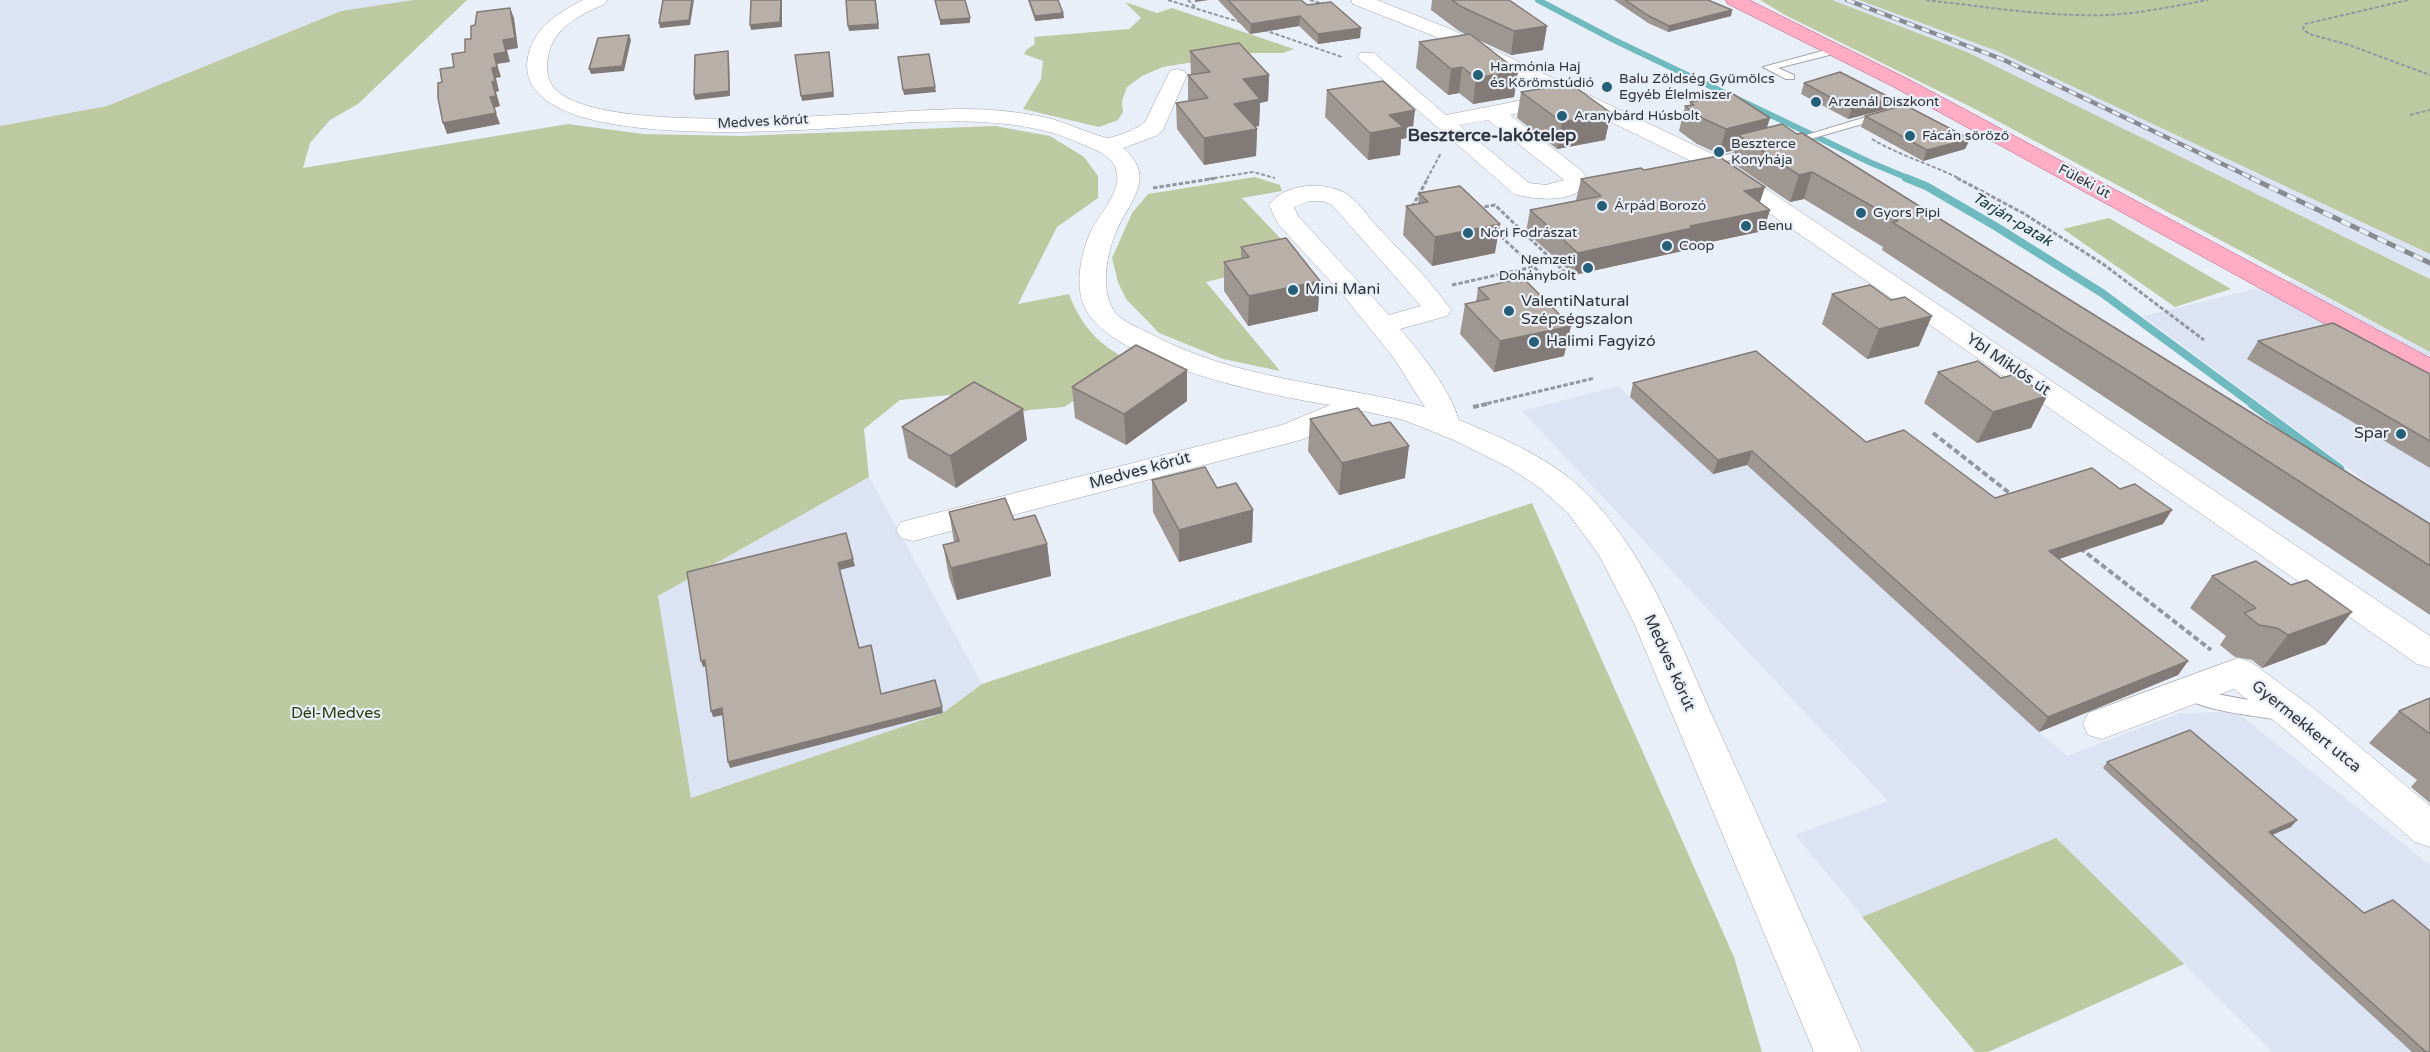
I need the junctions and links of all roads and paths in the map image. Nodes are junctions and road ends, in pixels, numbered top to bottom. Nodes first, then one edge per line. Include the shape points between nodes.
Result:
1 (598, 0) edge
2 (1168, 0) edge
3 (1188, 0) edge
4 (1360, 0) edge
5 (1735, 0) edge
6 (1926, 0) edge
7 (2208, 0) edge
8 (2408, 0) edge
9 (1195, 8) junction
10 (1251, 26) edge
11 (1262, 29) edge
12 (1837, 50) junction
13 (1358, 60) joint
14 (1177, 75) dead end
15 (2430, 75) edge
16 (1790, 77) dead end
17 (1575, 97) junction
18 (2430, 110) edge
19 (1899, 111) edge
20 (1492, 113) junction
21 (2410, 114) dead end
22 (1442, 122) junction
23 (1847, 124) junction
24 (1106, 146) junction
25 (1444, 147) dead end
26 (1711, 162) junction
27 (1282, 180) dead end
28 (1126, 193) junction
29 (1479, 216) edge
30 (1365, 227) junction
31 (1494, 231) dead end
32 (1533, 267) junction
33 (1564, 272) junction
34 (1569, 276) edge
35 (1544, 277) junction
36 (1549, 281) dead end
37 (1423, 291) junction
38 (1382, 326) junction
39 (2204, 340) dead end
40 (2430, 370) edge
41 (1595, 378) dead end
42 (1364, 402) junction
43 (1445, 419) junction
44 (1933, 433) dead end
45 (2016, 498) edge
46 (913, 530) dead end
47 (2072, 542) edge
48 (2430, 654) edge
49 (2238, 672) junction
50 (2188, 691) junction
51 (2302, 721) junction
52 (2103, 724) dead end
53 (2430, 830) edge
54 (1838, 1052) edge

1 - 24 street, Medves körút via 554,28 542,42 537,58 537,77 543,89 561,103 584,112 701,125 927,115 1017,118 1052,124
2 - 9 path
3 - 9 path
4 - 17 street, Ybl Miklós út via 1441,32
5 - 12 main road, Füleki út
6 - 7 path via 2085,15 2136,14
8 - 15 path via 2305,24 2303,29
9 - 10 path
11 - 13 path
12 - 16 lane via 1768,67
12 - 40 main road, Füleki út
13 - 22 street
14 - 24 street via 1155,126
17 - 20 street
17 - 26 street, Ybl Miklós út
18 - 21 path
19 - 23 lane
20 - 22 street
20 - 22 street via 1577,182 1546,192 1521,189
23 - 26 lane
23 - 39 path via 1892,151 1933,165 2023,213 2103,264
24 - 28 street, Medves körút via 1125,164 1129,177
25 - 30 path via 1405,221
26 - 48 street, Ybl Miklós út
27 - 28 path via 1253,172
28 - 42 street, Medves körút via 1105,226 1094,255 1095,299 1106,319 1168,355 1226,375
29 - 33 path via 1471,209 1495,205
30 - 37 street
30 - 38 street via 1334,196 1309,194 1289,198 1281,205 1287,219
31 - 32 path
32 - 35 path
32 - 37 path
33 - 34 path
33 - 35 path
35 - 36 path
37 - 38 street via 1437,310
38 - 43 street via 1430,386
41 - 43 path
42 - 43 street, Medves körút
42 - 46 street, Medves körút via 1293,432
43 - 54 street, Medves körút via 1539,472 1578,504 1611,548 1646,611
44 - 45 path
47 - 49 path
49 - 50 street, Gyermekkert utca
49 - 51 street, Gyermekkert utca
50 - 51 lane via 2202,698
50 - 52 street, Gyermekkert utca
51 - 53 street, Gyermekkert utca

